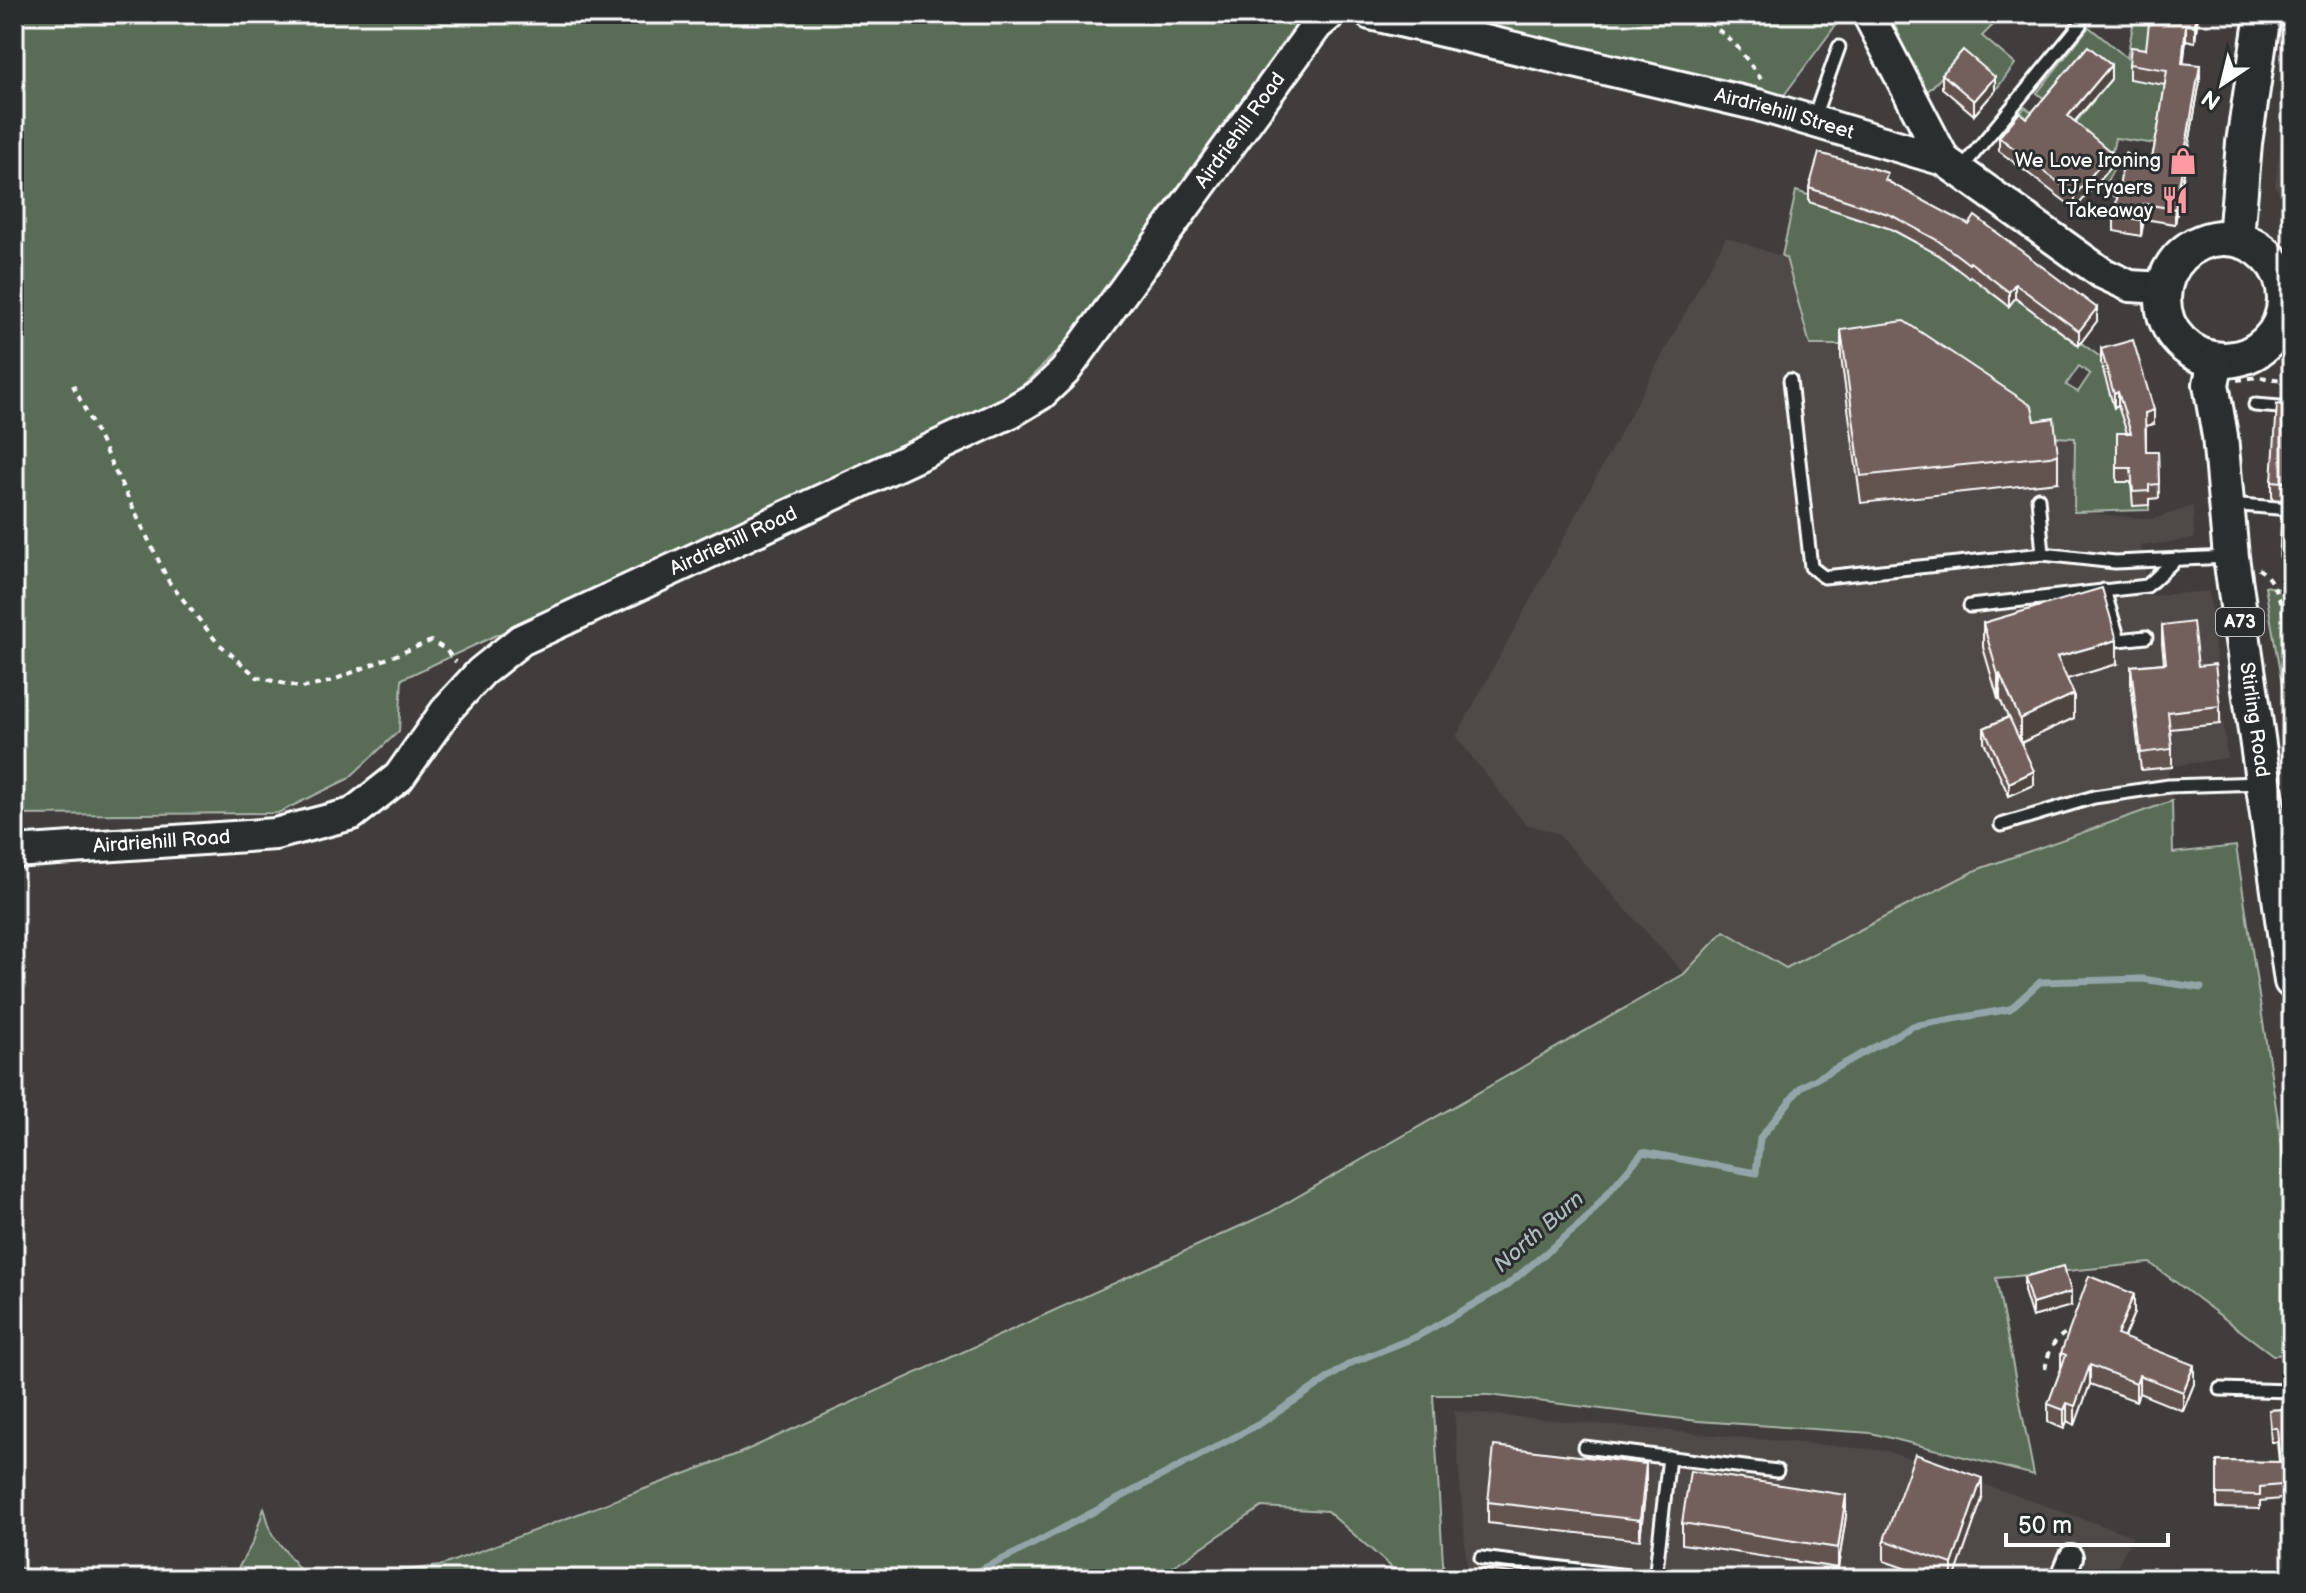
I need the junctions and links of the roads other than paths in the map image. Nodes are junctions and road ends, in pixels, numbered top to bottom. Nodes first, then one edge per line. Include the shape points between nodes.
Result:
1 (1330, 14) edge
2 (1370, 14) edge
3 (1868, 14) edge
4 (2263, 14) edge
5 (2080, 25) dead end
6 (1839, 47) dead end
7 (1813, 120) junction
8 (1952, 165) junction
9 (2236, 238) junction
10 (2164, 288) junction
11 (2285, 329) edge
12 (2214, 372) junction
13 (1790, 380) dead end
14 (2255, 405) dead end
15 (2292, 408) edge
16 (2038, 498) dead end
17 (2226, 503) junction
18 (2043, 554) junction
19 (2287, 555) dead end
20 (2231, 557) junction
21 (2176, 559) junction
22 (2104, 590) junction
23 (1970, 606) dead end
24 (2146, 637) dead end
25 (2262, 783) junction
26 (2001, 825) dead end
27 (14, 852) edge
28 (2292, 981) edge
29 (2220, 1389) dead end
30 (2292, 1391) edge
31 (1584, 1447) dead end
32 (1669, 1457) junction
33 (1777, 1471) dead end
34 (2071, 1557) dead end
35 (1481, 1558) dead end
36 (1654, 1579) edge
37 (2062, 1579) edge

1 - 27 street, Airdriehill Road via 1065,371 1041,394 521,640 448,708 399,777 352,814 275,834
2 - 7 street, Airdriehill Street
3 - 8 street
4 - 9 main road
5 - 8 lane
6 - 7 lane
7 - 8 street, Airdriehill Street
8 - 10 street, Airdriehill Street via 2102,273 2130,286
9 - 10 main road via 2193,248 2181,257
9 - 11 main road via 2265,254 2284,280
10 - 12 main road via 2164,309 2176,338
11 - 12 main road
12 - 17 main road, Stirling Road / A73
13 - 18 lane via 1811,567 1817,573 1824,577
14 - 15 lane
16 - 18 lane
17 - 19 lane via 2289,509
17 - 20 main road, Stirling Road / A73
18 - 21 lane via 2115,562
20 - 21 lane
20 - 25 main road, Stirling Road / A73
21 - 22 lane via 2147,586
22 - 23 lane
22 - 24 lane via 2117,637
25 - 26 lane via 2169,786 2094,797
25 - 28 main road, Stirling Road / A73
29 - 30 lane
31 - 32 lane
32 - 33 lane
32 - 36 lane
34 - 37 street
35 - 36 lane

